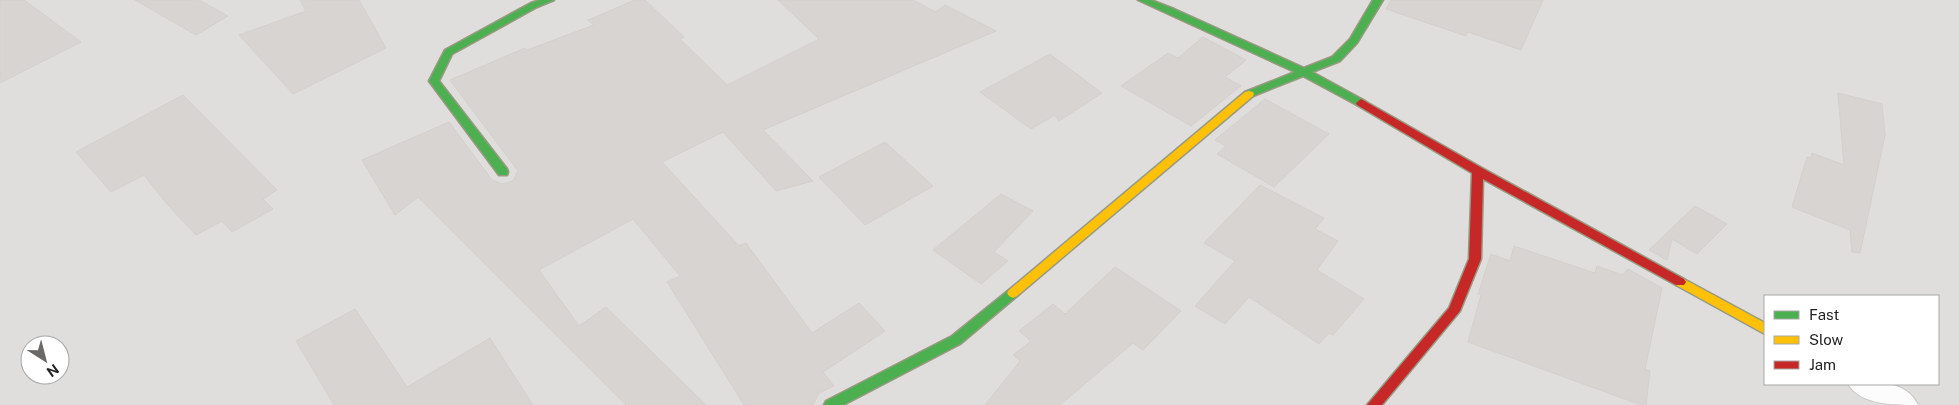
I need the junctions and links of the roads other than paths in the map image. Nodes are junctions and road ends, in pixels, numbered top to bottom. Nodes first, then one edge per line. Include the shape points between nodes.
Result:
1 (549, 0) edge
2 (1143, 0) edge
3 (1378, 0) edge
4 (1304, 70) junction
5 (1478, 171) junction
6 (503, 172) dead end
7 (1764, 329) edge
8 (1866, 385) edge
9 (831, 405) edge
10 (1374, 405) edge
11 (1902, 405) edge

1 - 6 street via 448,52 434,81
2 - 4 street
3 - 4 street via 1354,41 1336,59
4 - 5 street
4 - 9 street via 1251,93 956,340
5 - 7 street
5 - 10 street via 1475,259 1454,311
8 - 11 street

